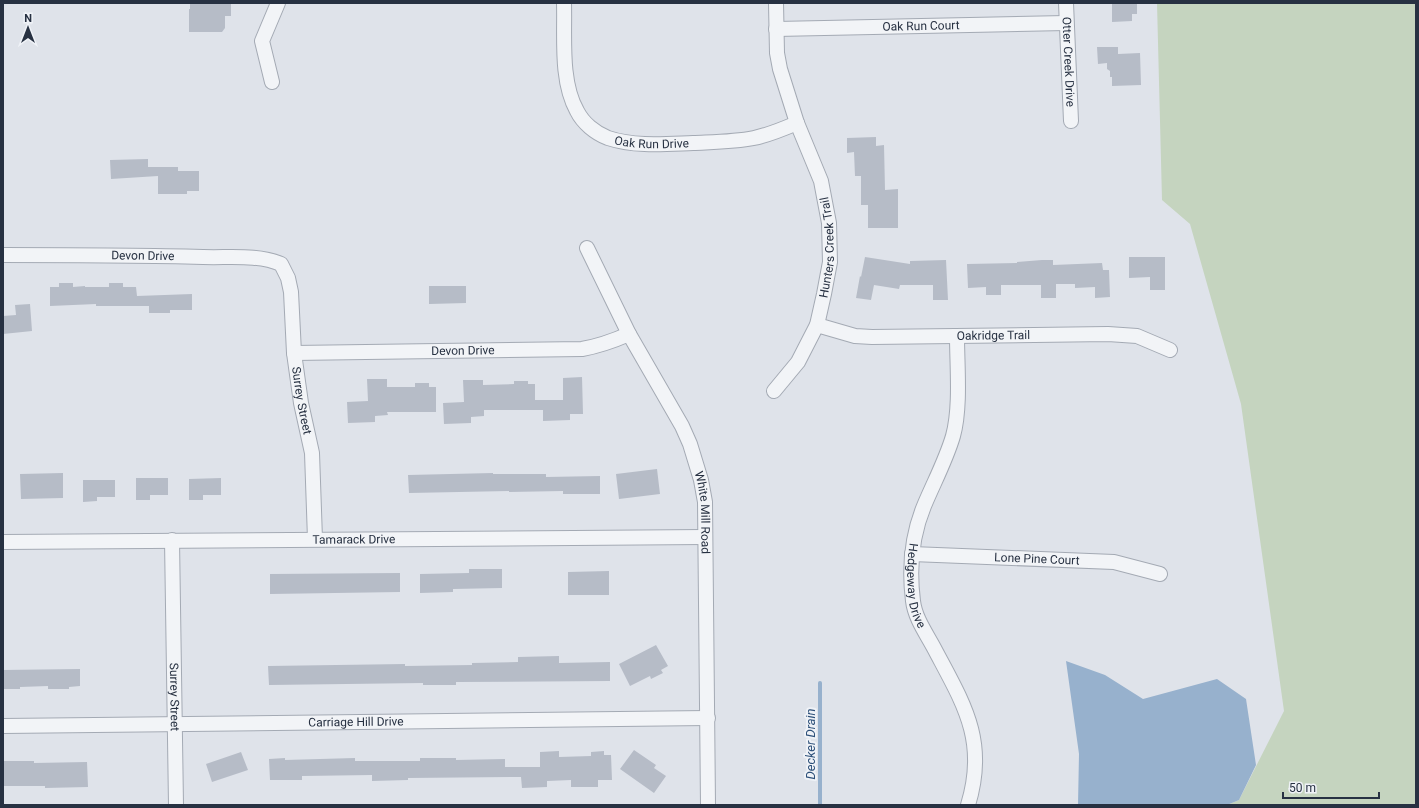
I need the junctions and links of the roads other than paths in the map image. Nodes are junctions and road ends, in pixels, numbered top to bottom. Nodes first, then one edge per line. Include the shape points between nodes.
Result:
1 (278, 3) edge
2 (564, 3) edge
3 (776, 3) edge
4 (1066, 3) edge
5 (1066, 23) junction
6 (776, 29) junction
7 (272, 82) dead end
8 (1071, 121) dead end
9 (797, 123) junction
10 (587, 248) dead end
11 (3, 255) edge
12 (281, 264) joint
13 (817, 325) junction
14 (629, 334) junction
15 (957, 336) junction
16 (1170, 350) dead end
17 (294, 353) junction
18 (774, 391) dead end
19 (705, 537) junction
20 (315, 539) junction
21 (172, 540) junction
22 (3, 542) edge
23 (912, 554) junction
24 (1160, 574) dead end
25 (708, 718) junction
26 (175, 723) junction
27 (3, 726) edge
28 (176, 805) edge
29 (708, 805) edge
30 (968, 805) edge

1 - 7 street via 262,42
2 - 9 street, Oak Run Drive via 568,91 577,112 587,125 599,133 609,138 635,143 735,142 755,138
3 - 6 street, Hunters Creek Trail
4 - 5 street, Otter Creek Drive
5 - 6 street, Oak Run Court
5 - 8 street, Otter Creek Drive
6 - 9 street, Hunters Creek Trail via 780,69
9 - 13 street, Hunters Creek Trail via 821,181 829,222 830,262
10 - 14 street, White Mill Road
11 - 12 street, Devon Drive via 252,258
12 - 17 street, Surrey Street via 288,278
13 - 15 street, Oakridge Trail via 861,336
13 - 18 street, Hunters Creek Trail via 798,362
14 - 17 street, Devon Drive via 598,347 582,349
14 - 19 street, White Mill Road via 674,410 690,444 705,502
15 - 16 street, Oakridge Trail via 1108,334 1137,336
15 - 23 street, Hedgeway Drive via 957,402 953,435 920,519
17 - 20 street, Surrey Street via 312,453
19 - 20 street, Tamarack Drive
19 - 25 street, White Mill Road
20 - 21 street, Tamarack Drive
21 - 22 street, Tamarack Drive
21 - 26 street, Surrey Street
23 - 24 street, Lone Pine Court via 1114,562
23 - 30 street, Hedgeway Drive via 913,602 919,621 963,703 973,733 974,774
25 - 26 street, Carriage Hill Drive
25 - 29 street, White Mill Road
26 - 27 street, Carriage Hill Drive
26 - 28 street, Surrey Street

